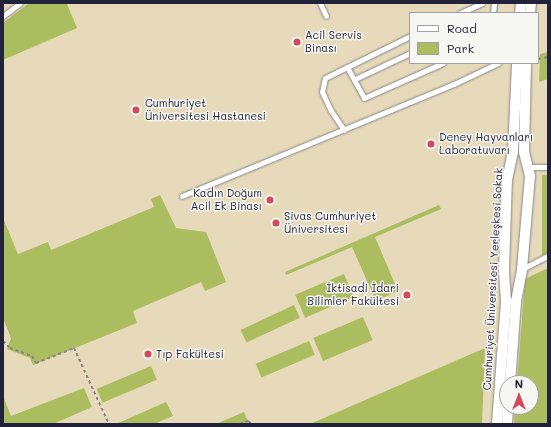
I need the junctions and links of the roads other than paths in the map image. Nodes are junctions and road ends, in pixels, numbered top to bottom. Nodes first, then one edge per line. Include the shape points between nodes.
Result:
1 (20, 3) edge
2 (320, 3) edge
3 (482, 3) edge
4 (462, 12) edge
5 (3, 16) edge
6 (326, 16) dead end
7 (409, 36) edge
8 (409, 54) edge
9 (440, 64) edge
10 (496, 64) edge
11 (517, 64) edge
12 (526, 64) edge
13 (347, 67) junction
14 (355, 79) junction
15 (344, 130) junction
16 (528, 167) junction
17 (548, 167) edge
18 (182, 196) dead end
19 (548, 256) edge
20 (522, 269) junction
21 (511, 375) edge
22 (497, 424) edge

1 - 5 lane
2 - 6 lane
3 - 4 lane
7 - 13 lane
8 - 14 lane
9 - 14 lane via 364,98
10 - 15 lane
11 - 22 street, Cumhuriyet Üniversitesi Yerleşkesi Sokak via 512,152 507,180 504,269 506,301
12 - 16 street, Cumhuriyet Üniversitesi Yerleşkesi Sokak via 524,152
13 - 14 lane
13 - 15 lane via 325,78 322,92 331,112
15 - 18 lane
16 - 17 lane
16 - 20 street, Cumhuriyet Üniversitesi Yerleşkesi Sokak via 530,176
19 - 20 lane
20 - 21 street, Cumhuriyet Üniversitesi Yerleşkesi Sokak via 516,301

